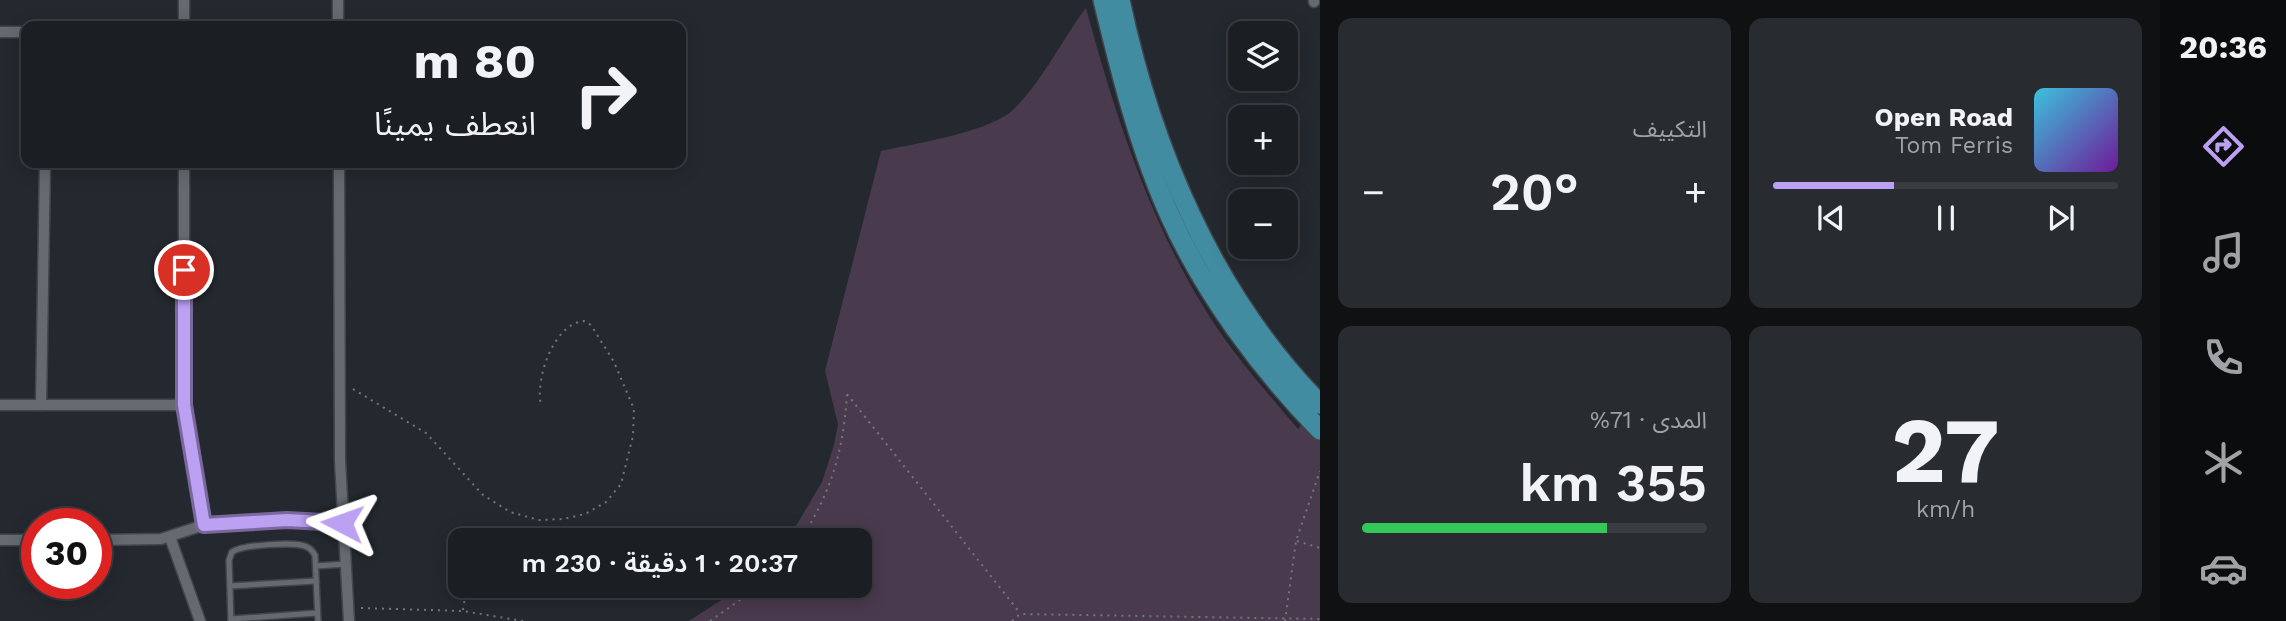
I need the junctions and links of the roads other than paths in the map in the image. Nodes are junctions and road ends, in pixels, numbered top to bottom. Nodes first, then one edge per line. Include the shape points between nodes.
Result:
1 (184, 0) edge
2 (338, 0) edge
3 (1102, 0) edge
4 (1121, 0) edge
5 (184, 21) edge
6 (338, 21) edge
7 (0, 32) edge
8 (21, 32) edge
9 (45, 168) edge
10 (184, 168) edge
11 (338, 168) edge
12 (1320, 404) edge
13 (0, 405) edge
14 (41, 405) junction
15 (184, 405) junction
16 (1320, 430) edge
17 (342, 523) junction
18 (204, 525) junction
19 (170, 537) junction
20 (0, 540) edge
21 (21, 540) edge
22 (112, 540) edge
23 (346, 564) junction
24 (316, 566) junction
25 (316, 581) junction
26 (230, 586) junction
27 (317, 613) junction
28 (231, 620) edge
29 (200, 621) edge
30 (318, 621) edge
31 (349, 621) edge

1 - 5 street
2 - 6 street
3 - 16 highway via 1139,137 1172,220 1226,313
4 - 12 highway via 1166,157 1210,255 1272,348
7 - 8 street
9 - 14 street
10 - 15 street
11 - 17 street
13 - 14 street
14 - 15 street
15 - 18 street
17 - 18 street via 287,520
17 - 23 street
18 - 19 street
19 - 22 street
19 - 29 street
20 - 21 street
23 - 24 lane
23 - 31 street
24 - 25 lane
24 - 26 lane via 313,552 303,545 240,547 230,556
25 - 26 lane
25 - 27 lane
26 - 28 lane
27 - 28 lane
27 - 30 lane

